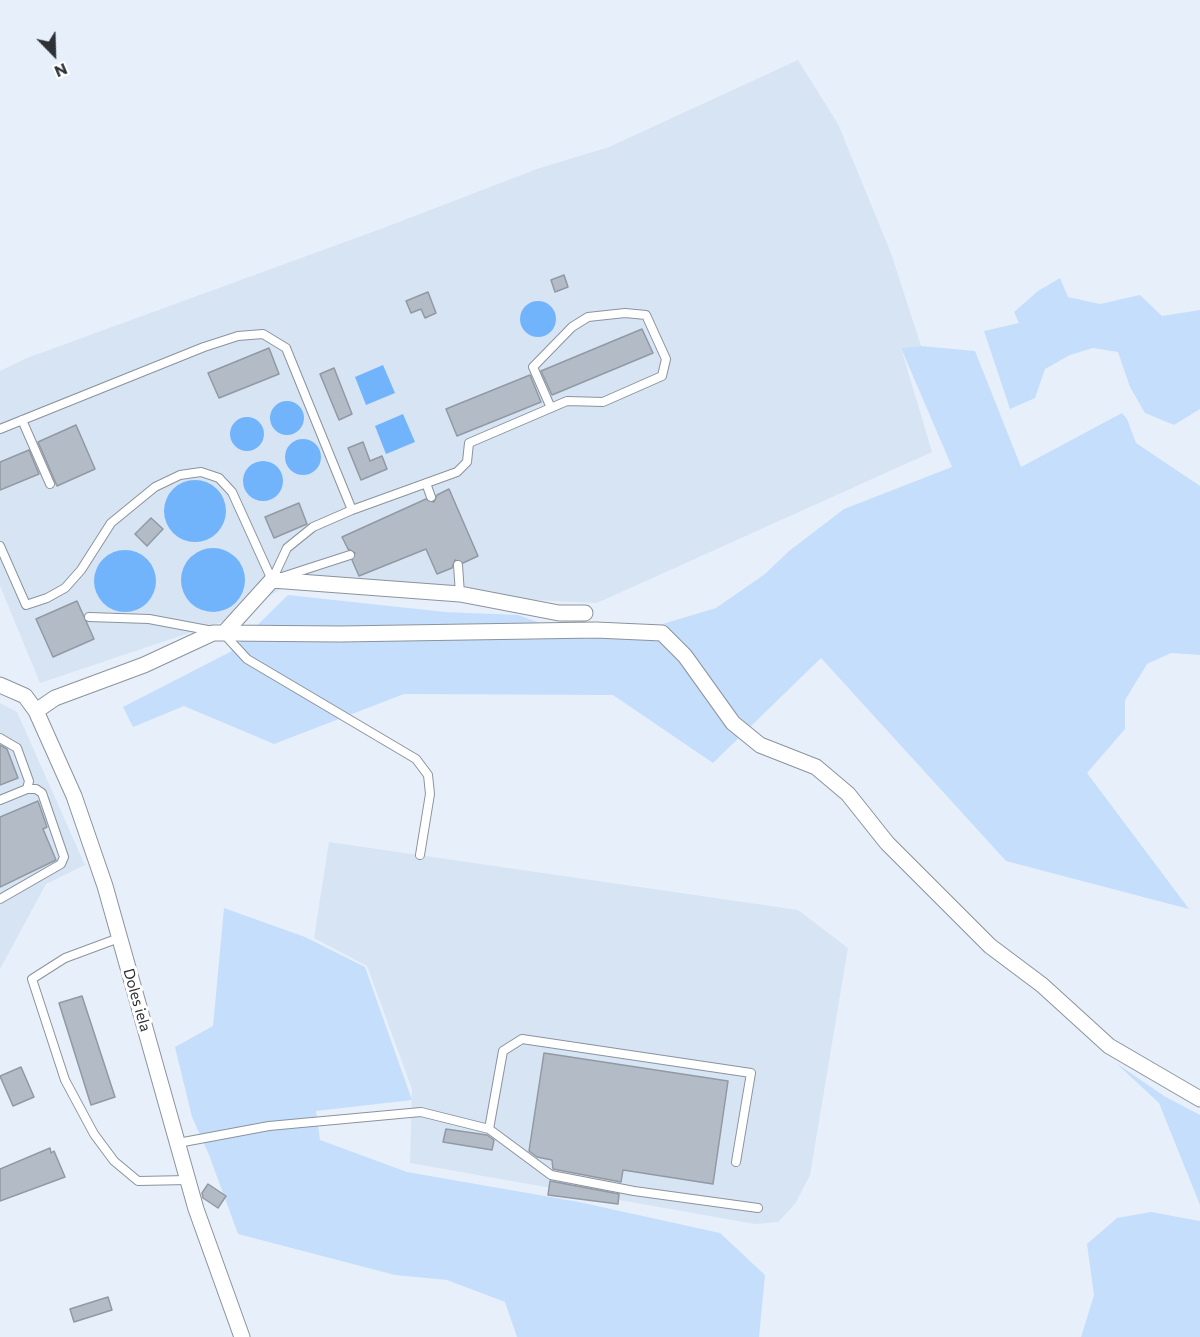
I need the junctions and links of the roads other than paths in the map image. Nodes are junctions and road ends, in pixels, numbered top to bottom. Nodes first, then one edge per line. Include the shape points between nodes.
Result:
1 (551, 408) junction
2 (22, 420) junction
3 (0, 429) edge
4 (426, 483) junction
5 (50, 484) dead end
6 (431, 497) dead end
7 (352, 510) junction
8 (0, 546) edge
9 (350, 555) dead end
10 (458, 565) dead end
11 (272, 580) junction
12 (460, 594) junction
13 (585, 613) dead end
14 (89, 617) dead end
15 (224, 633) junction
16 (0, 685) edge
17 (36, 711) junction
18 (0, 738) edge
19 (27, 789) junction
20 (0, 800) edge
21 (420, 855) dead end
22 (0, 899) edge
23 (119, 938) junction
24 (1200, 1099) edge
25 (489, 1129) junction
26 (178, 1143) junction
27 (736, 1162) dead end
28 (188, 1180) junction
29 (758, 1208) dead end
30 (242, 1337) edge

1 - 1 lane via 567,401 603,402 663,376 666,359 646,315 588,317 572,327 533,368
1 - 4 lane via 470,443 467,462 457,472
2 - 3 lane
2 - 5 lane
2 - 7 lane via 204,347 238,336 263,334 286,348
4 - 6 lane
4 - 7 lane
7 - 11 lane via 313,527 287,548
8 - 11 lane via 26,605 47,598 65,588 81,570 111,523 155,487 180,475 201,472 219,478 232,492
9 - 11 lane
10 - 12 lane
11 - 12 street
11 - 15 street
12 - 13 street via 559,613
14 - 15 lane via 149,619
15 - 17 street via 213,633 56,698
15 - 21 lane via 247,659 416,759 428,775 430,794
15 - 24 street via 663,633 685,656 733,723 760,745 816,767 848,794 887,843 990,946 1042,985 1109,1046
16 - 17 street, Doles iela via 25,696
17 - 23 street, Doles iela via 86,829
18 - 19 lane via 17,748 29,781
19 - 20 lane
19 - 22 lane via 42,793 64,856 61,864
23 - 26 street, Doles iela
23 - 28 lane via 65,958 32,980 65,1080 94,1134 114,1161 138,1181
25 - 26 lane via 421,1112 269,1126
25 - 27 lane via 503,1051 522,1039 751,1073
25 - 29 lane via 551,1174 634,1191
26 - 28 street, Doles iela
28 - 30 street, Doles iela

